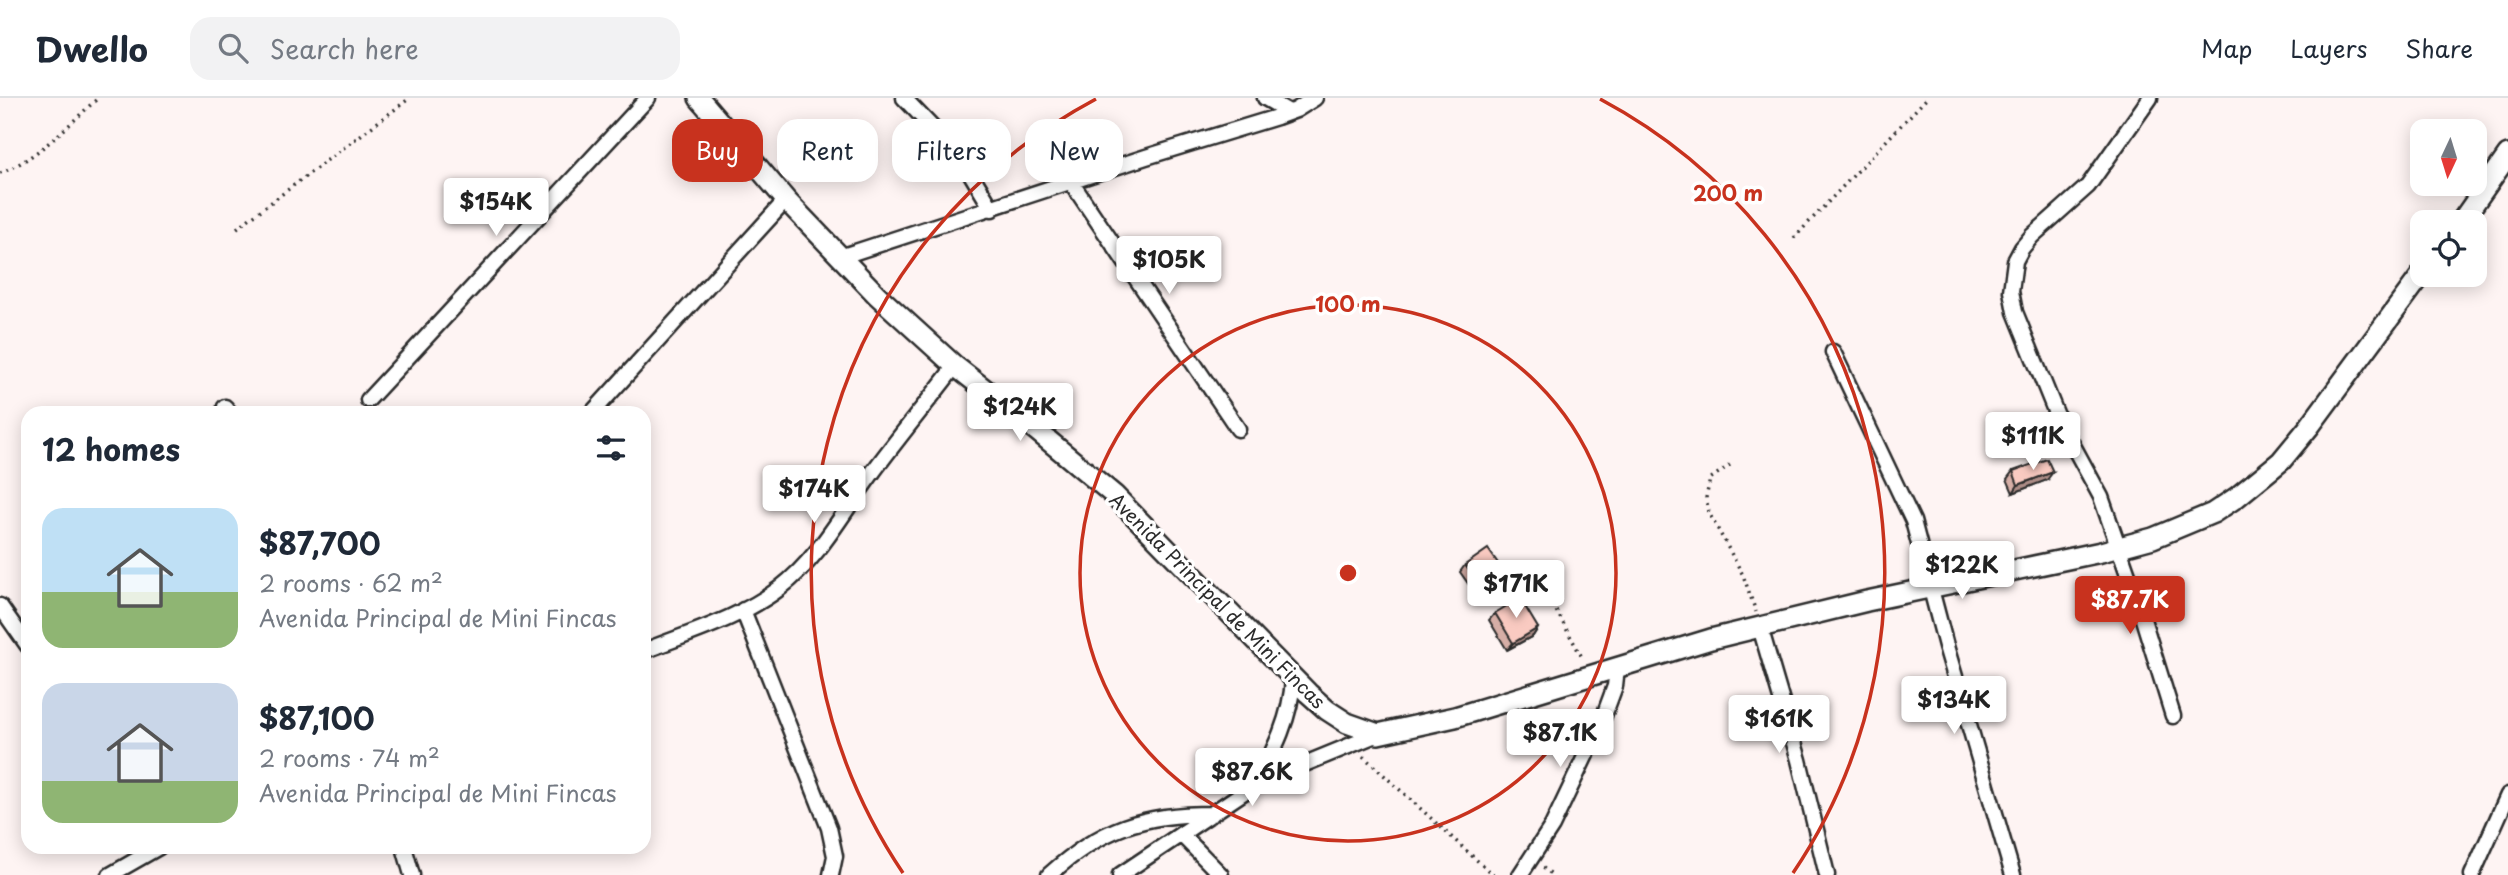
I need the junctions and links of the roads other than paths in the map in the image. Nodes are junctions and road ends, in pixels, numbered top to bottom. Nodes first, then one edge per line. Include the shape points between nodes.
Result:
1 (648, 98) edge
2 (699, 98) edge
3 (904, 98) edge
4 (1265, 98) edge
5 (1315, 98) edge
6 (2150, 98) edge
7 (1289, 113) junction
8 (2508, 155) edge
9 (1123, 166) edge
10 (1071, 182) joint
11 (786, 200) junction
12 (992, 209) junction
13 (2469, 210) edge
14 (840, 257) junction
15 (2412, 287) edge
16 (1833, 352) dead end
17 (955, 366) junction
18 (368, 400) dead end
19 (598, 406) edge
20 (1238, 429) dead end
21 (2119, 547) junction
22 (1931, 587) junction
23 (0, 606) edge
24 (743, 610) junction
25 (1760, 627) junction
26 (21, 636) edge
27 (651, 648) edge
28 (1617, 668) junction
29 (1293, 679) junction
30 (2174, 716) dead end
31 (1378, 734) junction
32 (1256, 784) junction
33 (2508, 795) edge
34 (1213, 814) junction
35 (1181, 834) junction
36 (147, 854) edge
37 (406, 854) edge
38 (110, 875) edge
39 (412, 875) edge
40 (831, 875) edge
41 (1049, 875) edge
42 (1120, 875) edge
43 (1221, 875) edge
44 (1520, 875) edge
45 (1827, 875) edge
46 (2013, 875) edge
47 (2472, 875) edge

1 - 18 street
2 - 11 street, Avenida Principal de Mini Fincas
3 - 12 street via 949,145
4 - 7 street
5 - 7 street
6 - 21 street via 2088,187 2022,248 2015,261 2011,291 2015,312 2058,418 2091,475
7 - 9 street
8 - 13 street
10 - 12 street
10 - 20 street
11 - 14 street, Avenida Principal de Mini Fincas
11 - 19 street
12 - 14 street
14 - 17 street, Avenida Principal de Mini Fincas
15 - 21 street via 2281,461 2213,513
16 - 22 street via 1913,521
17 - 24 street via 795,576
17 - 29 street, Avenida Principal de Mini Fincas via 1114,495
21 - 22 street
21 - 30 street
22 - 25 street
22 - 46 street
23 - 26 street
24 - 27 street
24 - 40 street via 828,828 835,856
25 - 28 street
25 - 45 street
28 - 31 street via 1455,717
28 - 44 street via 1615,687 1591,744 1552,826
29 - 31 street, Avenida Principal de Mini Fincas via 1347,723
29 - 32 street via 1282,733
31 - 32 street
32 - 34 street
33 - 47 street
34 - 35 street
34 - 41 street via 1156,817 1104,834
35 - 42 street
35 - 43 street
36 - 38 street
37 - 39 street

